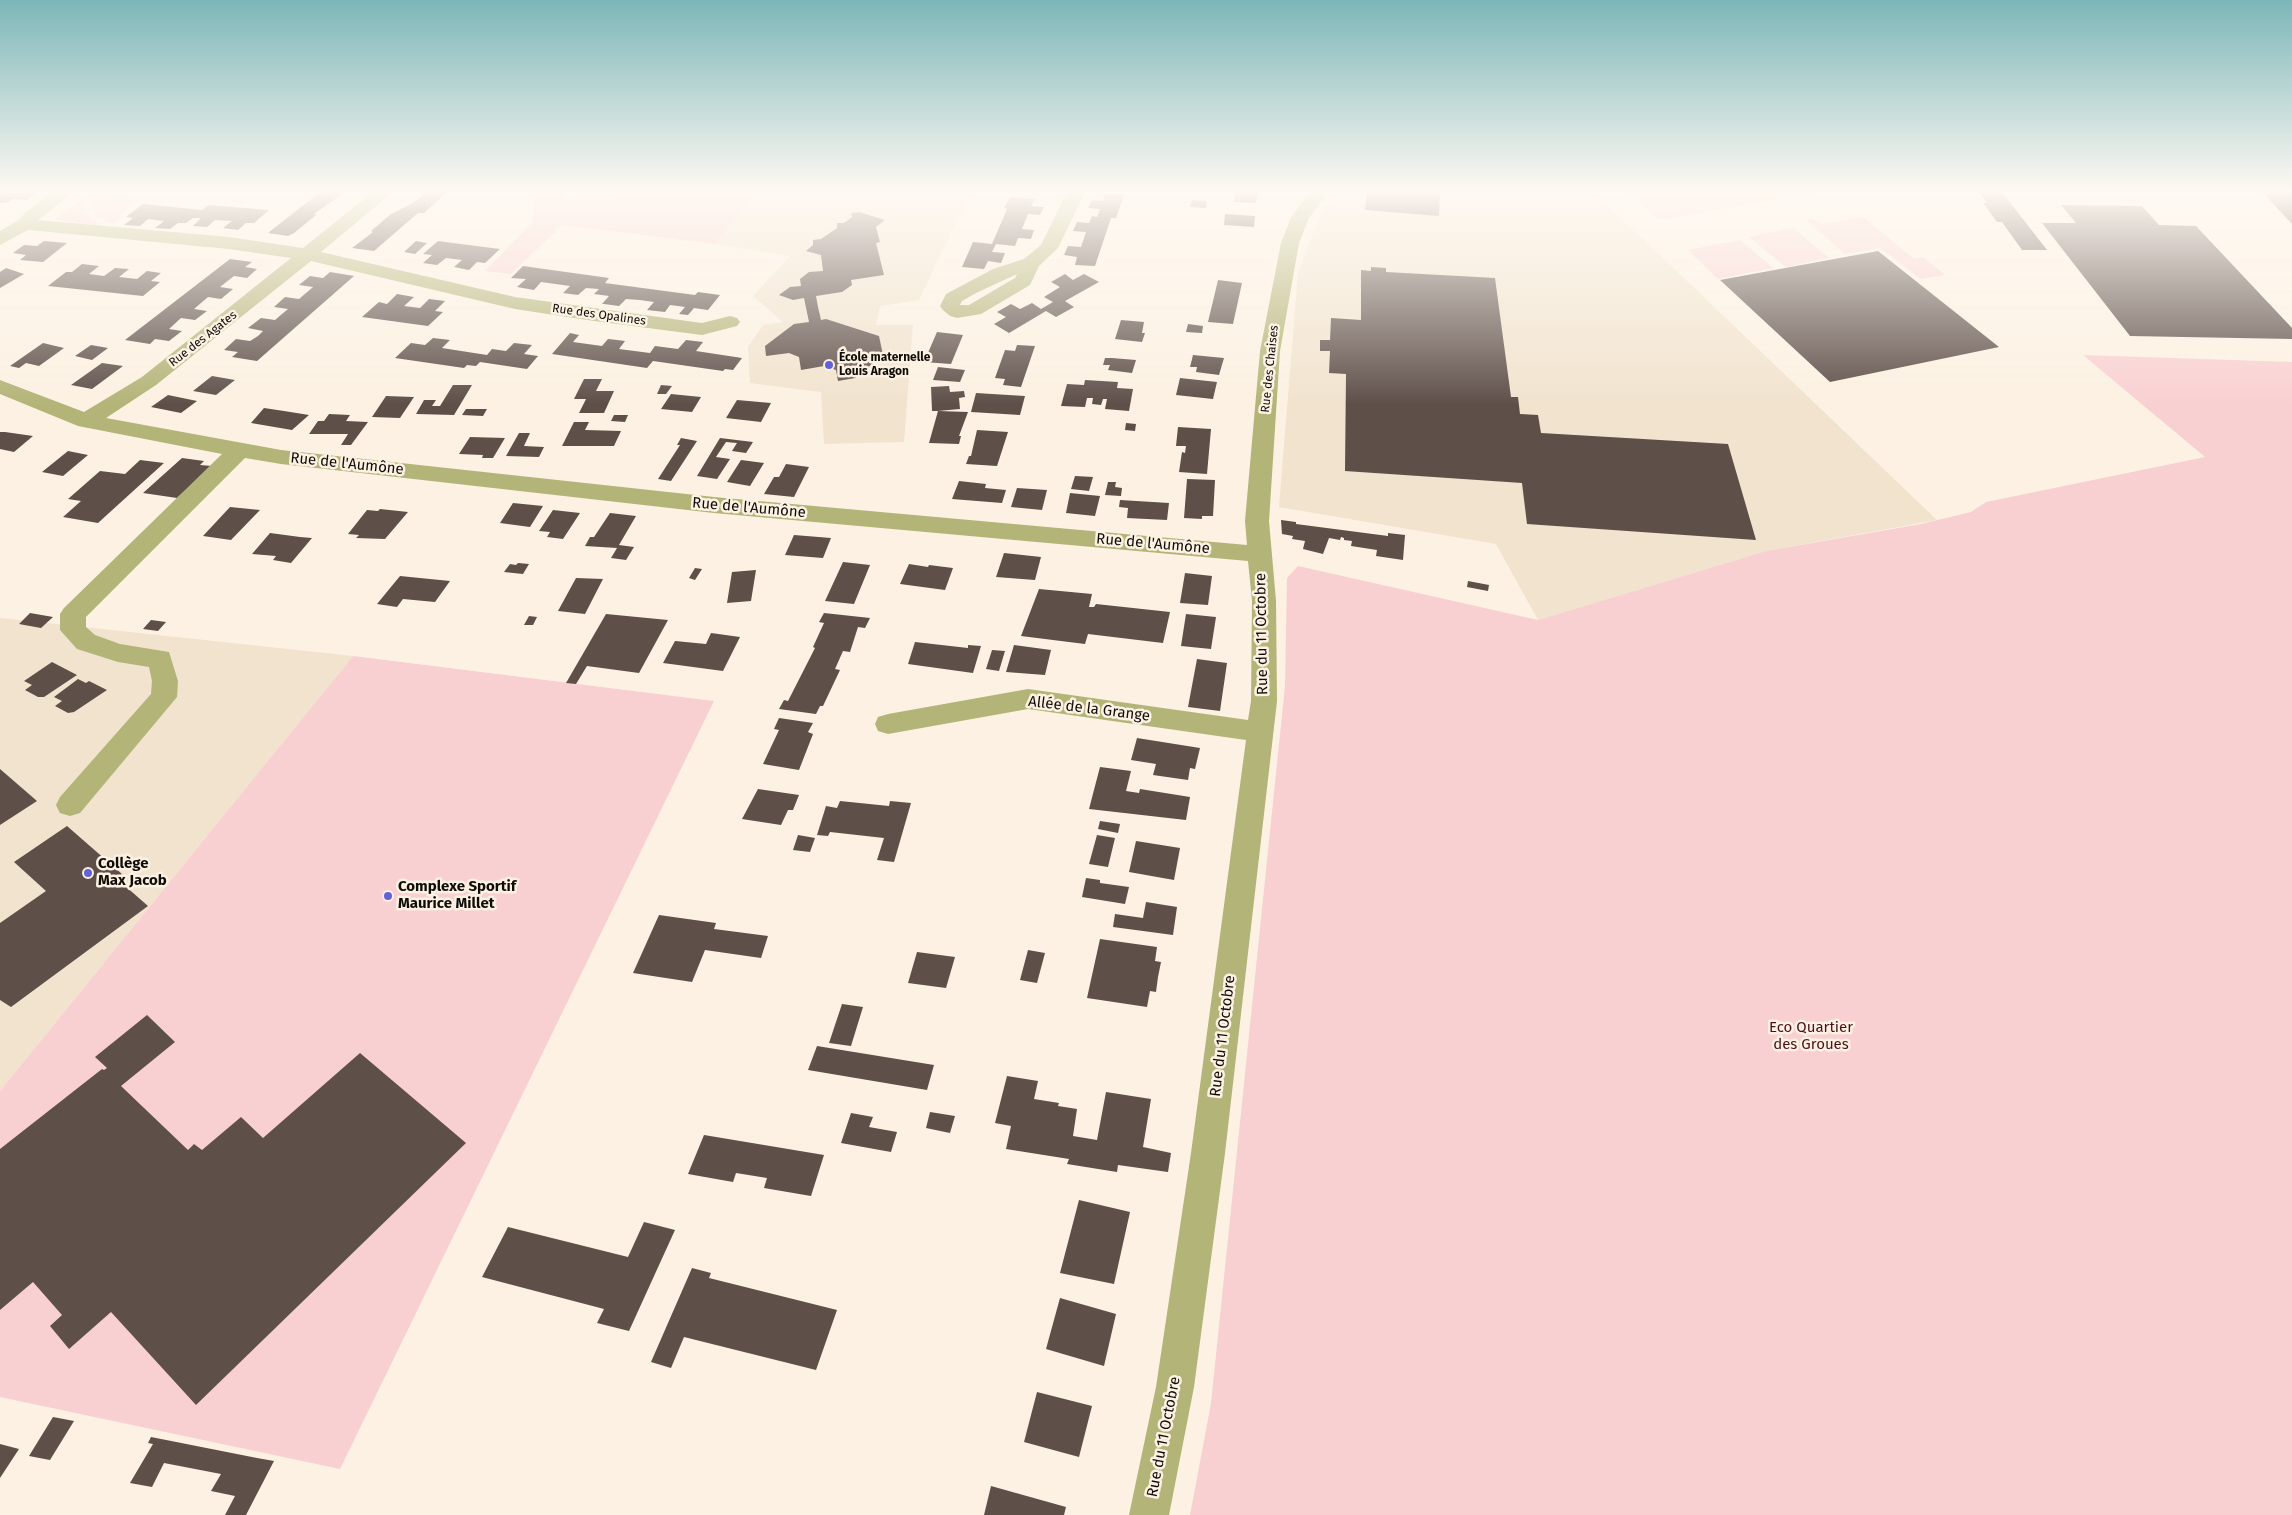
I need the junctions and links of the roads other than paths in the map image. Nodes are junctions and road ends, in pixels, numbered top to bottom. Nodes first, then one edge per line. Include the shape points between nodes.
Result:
1 (299, 263) edge
2 (342, 263) edge
3 (1286, 263) edge
4 (730, 322) dead end
5 (0, 386) edge
6 (86, 421) junction
7 (240, 450) junction
8 (1260, 554) junction
9 (888, 724) dead end
10 (1260, 732) junction
11 (70, 805) dead end
12 (1149, 1515) edge

1 - 6 street, Rue des Agates via 149,381
2 - 4 street, Rue des Opalines via 515,303 702,329
3 - 8 street, Rue des Chaises via 1270,351 1257,521
5 - 6 street, Rue de l'Aumône
6 - 7 street, Rue de l'Aumône
7 - 8 street, Rue de l'Aumône via 704,504
7 - 11 street via 72,614 73,630 86,642 118,653 160,659 165,681 164,698
8 - 10 street, Rue du 11 Octobre via 1264,601 1264,701
9 - 10 street, Allée de la Grange via 1028,699
10 - 12 street, Rue du 11 Octobre via 1208,1153 1175,1387

